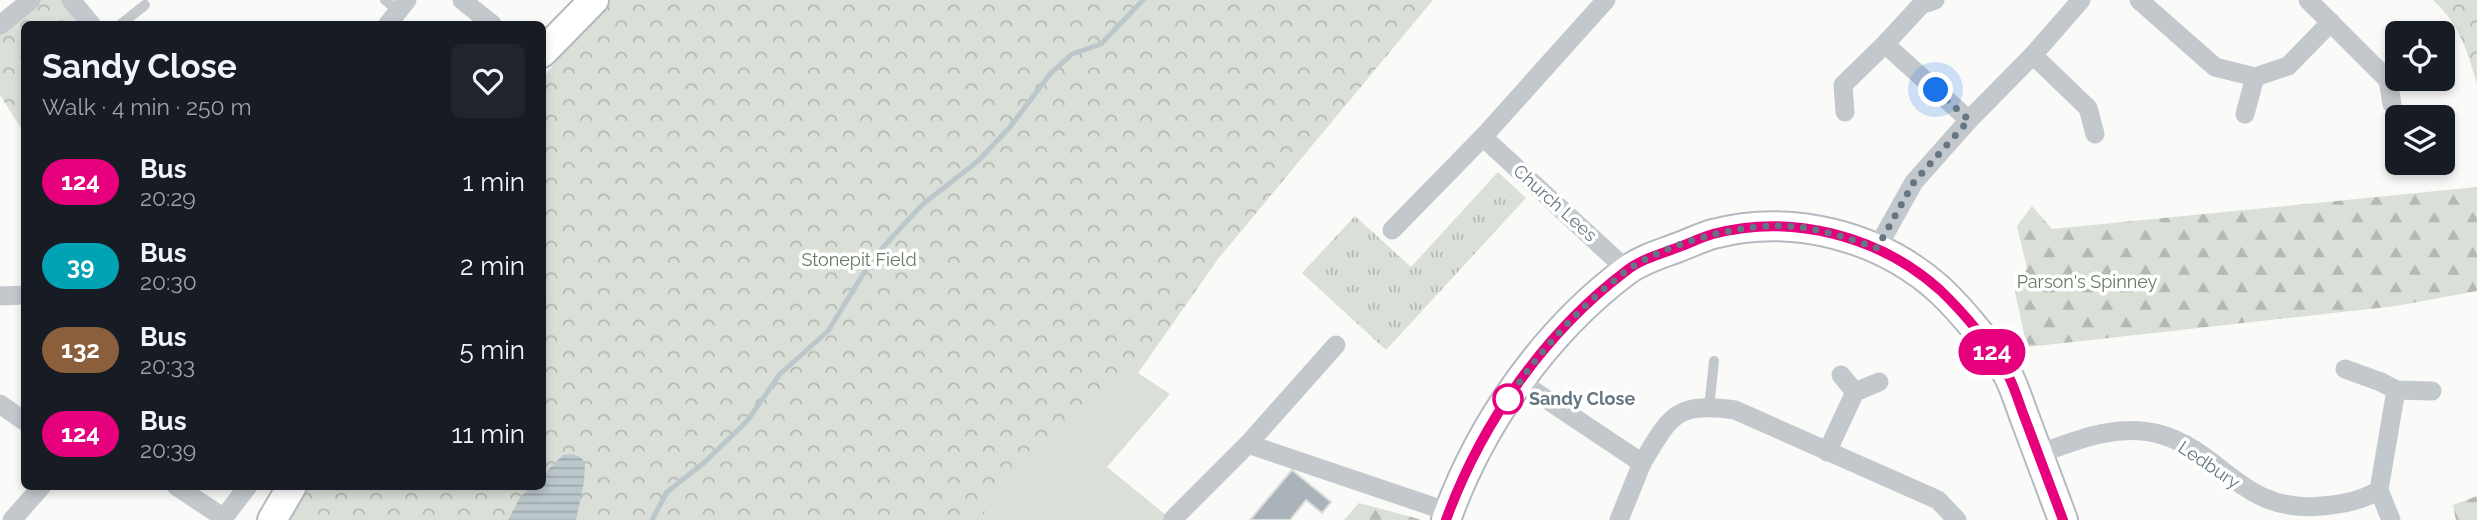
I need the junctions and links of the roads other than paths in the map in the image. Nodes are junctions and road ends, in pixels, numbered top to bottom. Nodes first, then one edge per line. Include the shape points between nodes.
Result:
1 (32, 0) edge
2 (71, 0) edge
3 (462, 0) edge
4 (594, 0) edge
5 (1606, 0) edge
6 (1935, 0) edge
7 (2081, 0) edge
8 (2140, 0) edge
9 (2308, 0) edge
10 (145, 5) dead end
11 (88, 21) edge
12 (125, 21) edge
13 (488, 21) edge
14 (2331, 22) junction
15 (0, 25) edge
16 (1885, 44) junction
17 (546, 49) edge
18 (2033, 55) junction
19 (2255, 77) junction
20 (2392, 104) dead end
21 (1845, 112) dead end
22 (2245, 114) dead end
23 (1969, 120) junction
24 (2095, 134) dead end
25 (1483, 137) junction
26 (1392, 230) dead end
27 (1877, 248) junction
28 (1627, 270) junction
29 (21, 295) edge
30 (0, 296) edge
31 (1336, 345) dead end
32 (1714, 360) dead end
33 (2345, 369) dead end
34 (1841, 374) dead end
35 (1520, 381) junction
36 (1879, 382) dead end
37 (2396, 390) junction
38 (2432, 391) dead end
39 (1855, 392) junction
40 (0, 404) edge
41 (1709, 407) junction
42 (21, 419) edge
43 (1248, 444) junction
44 (1827, 452) junction
45 (2039, 454) junction
46 (1642, 463) junction
47 (2379, 489) junction
48 (38, 490) edge
49 (182, 490) edge
50 (245, 490) edge
51 (290, 490) edge
52 (1447, 516) edge
53 (223, 519) edge
54 (1173, 519) edge
55 (12, 520) edge
56 (272, 520) edge
57 (1619, 520) edge
58 (1957, 520) edge
59 (2063, 520) edge
60 (2391, 520) edge

1 - 15 street
2 - 11 street
3 - 13 street
4 - 17 street
5 - 25 street
6 - 16 street via 1921,5
7 - 18 street
8 - 19 street via 2215,67
9 - 14 street
10 - 12 lane
14 - 19 street via 2288,66
14 - 20 street via 2388,80
16 - 21 street via 1843,85
16 - 23 street
18 - 23 street
18 - 24 street via 2088,108
19 - 22 street
23 - 27 street via 1914,182
25 - 26 street
25 - 28 street, Church Lees
27 - 28 street via 1823,232 1774,225 1714,234
27 - 45 street via 1940,290 1978,333 2008,375
28 - 35 street via 1570,319
29 - 30 street
31 - 43 street
32 - 41 lane
33 - 37 street
34 - 39 street
35 - 46 street
35 - 52 street via 1467,470
36 - 39 street
37 - 38 street
37 - 47 street
39 - 44 street
40 - 42 street
41 - 44 street via 1735,410
41 - 46 street via 1684,410 1665,424
43 - 52 street
43 - 54 street
44 - 58 street via 1938,500
45 - 47 street, Ledbury via 2094,434 2137,430 2184,445 2247,491 2279,504 2304,508 2351,502
45 - 59 street
46 - 57 street
47 - 60 street
48 - 55 street
49 - 53 street
50 - 53 street
51 - 56 street

